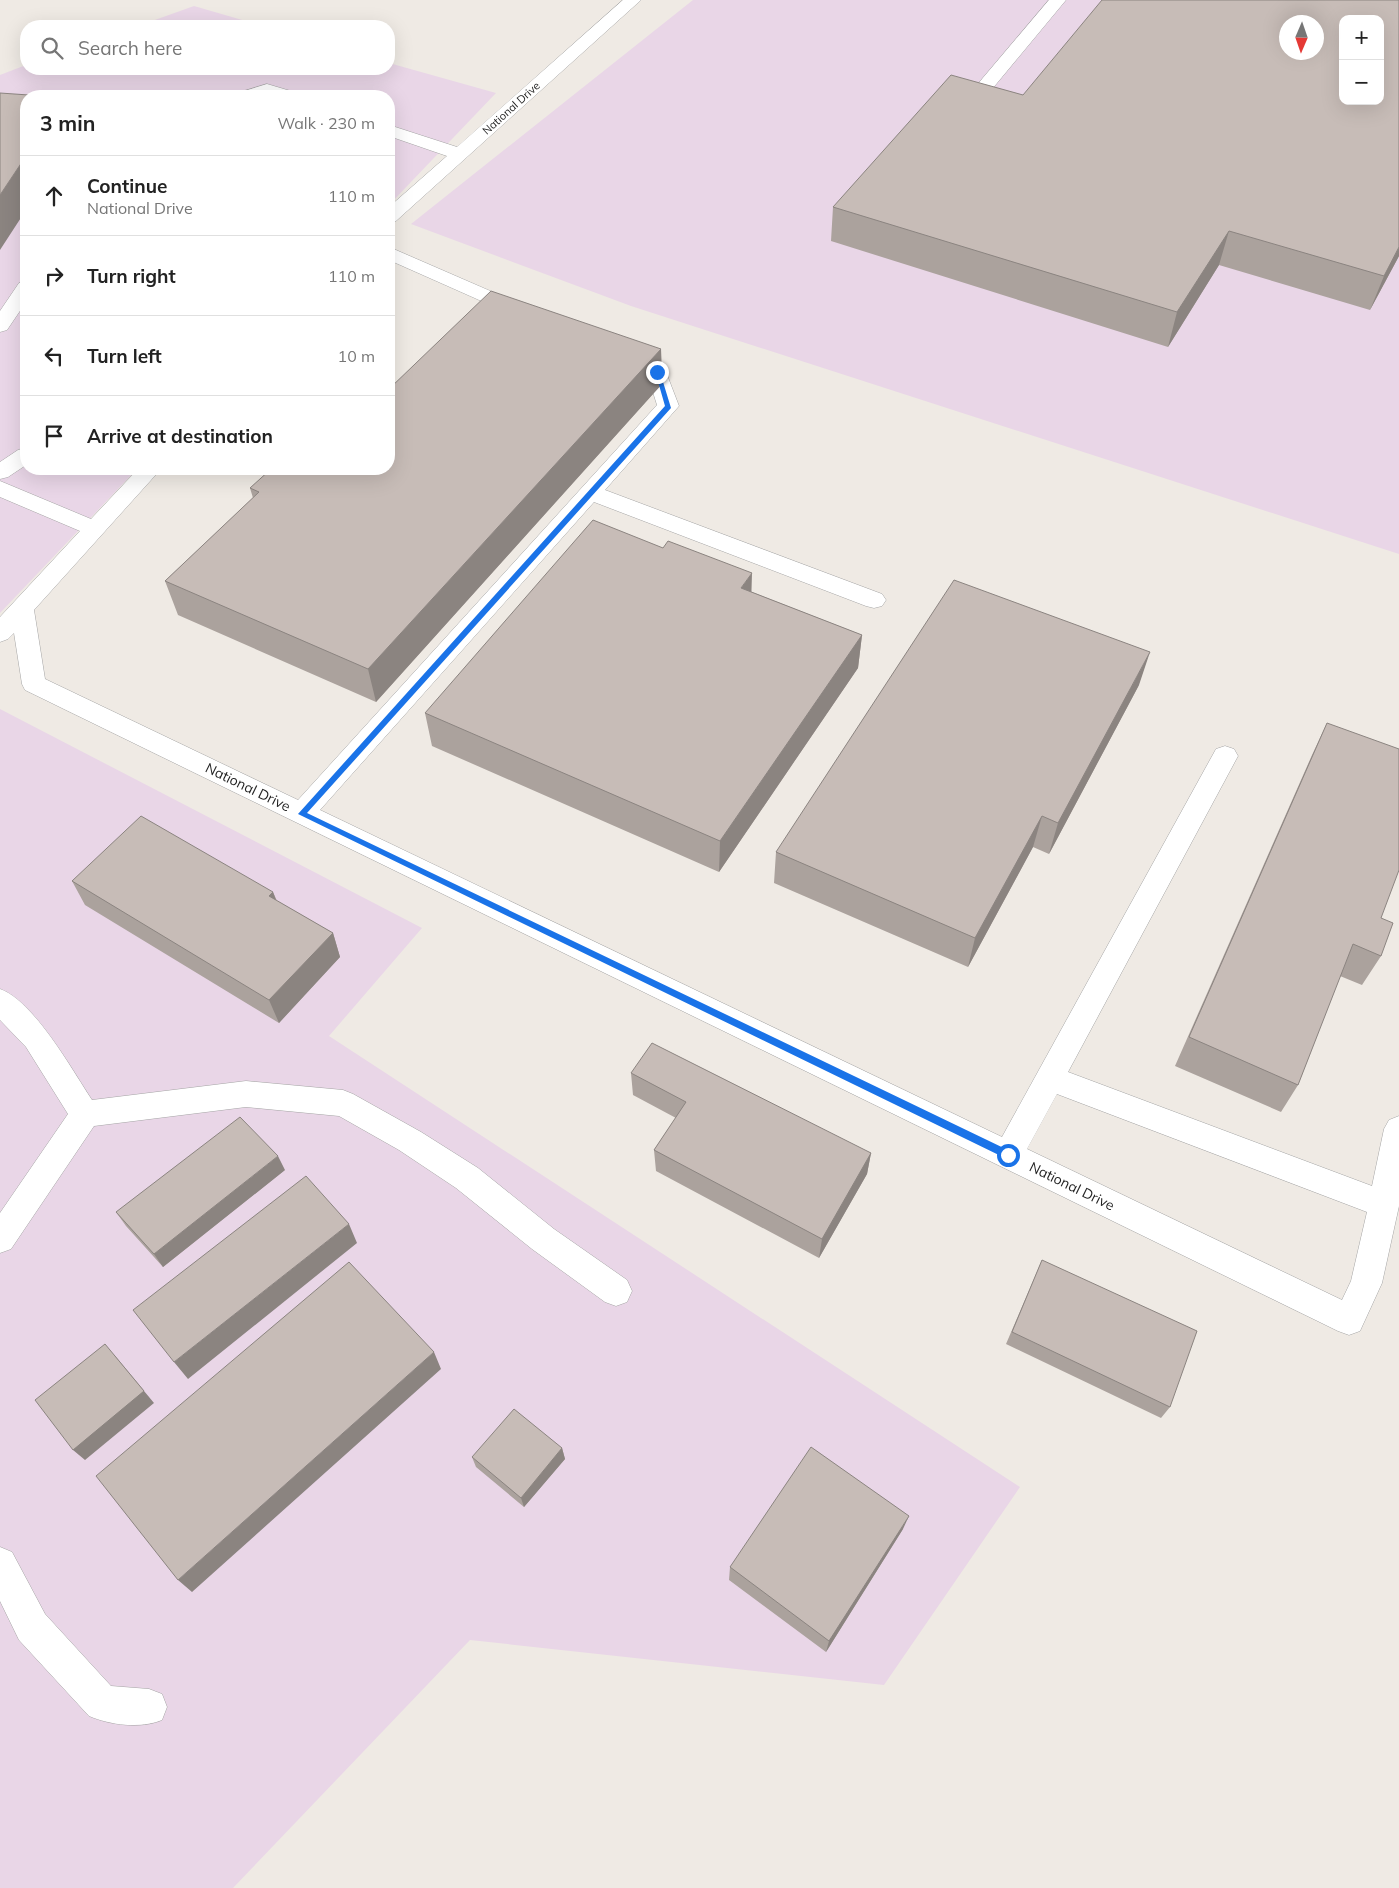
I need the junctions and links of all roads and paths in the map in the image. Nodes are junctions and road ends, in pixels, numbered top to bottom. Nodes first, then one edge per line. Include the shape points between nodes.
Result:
1 (633, 0) edge
2 (1058, 0) edge
3 (977, 96) edge
4 (395, 132) edge
5 (460, 154) junction
6 (395, 212) edge
7 (395, 256) edge
8 (20, 296) edge
9 (541, 321) edge
10 (0, 326) edge
11 (612, 352) edge
12 (20, 459) edge
13 (0, 472) edge
14 (144, 475) edge
15 (0, 488) edge
16 (589, 492) junction
17 (95, 528) junction
18 (874, 600) dead end
19 (22, 608) junction
20 (0, 633) edge
21 (1225, 756) dead end
22 (302, 814) junction
23 (0, 1001) edge
24 (1050, 1078) junction
25 (85, 1114) junction
26 (1399, 1129) edge
27 (1008, 1155) junction
28 (1384, 1205) junction
29 (0, 1239) edge
30 (616, 1291) dead end
31 (0, 1564) edge
32 (149, 1708) dead end

1 - 5 street, National Drive
2 - 3 street
4 - 5 street
5 - 6 street, National Drive
7 - 9 street
8 - 10 street
11 - 16 street via 657,372 668,406
12 - 13 street
14 - 17 street
15 - 17 street
16 - 18 street
16 - 22 street
17 - 19 street
19 - 20 street
19 - 22 street, National Drive via 34,684
21 - 24 street
22 - 27 street, National Drive
23 - 25 street via 36,1038
24 - 27 street
24 - 28 street
25 - 29 street
25 - 30 street via 246,1094 343,1103 467,1178 543,1239
26 - 28 street
27 - 28 street, National Drive via 1349,1320 1366,1283
31 - 32 street via 32,1627 102,1703

